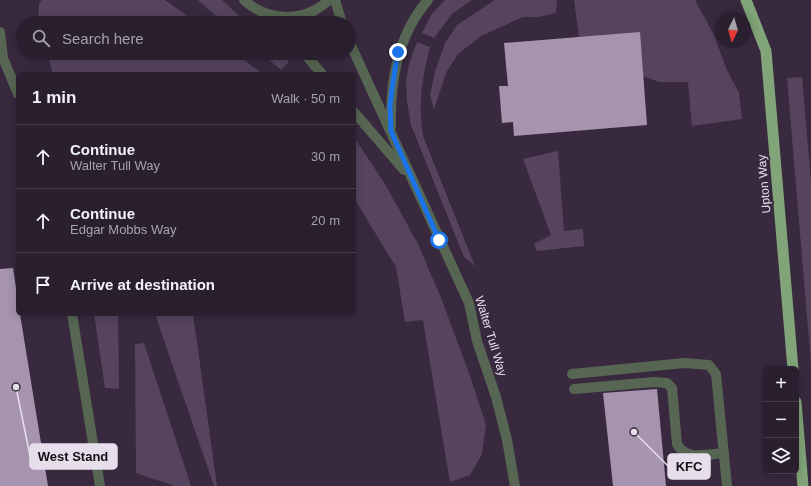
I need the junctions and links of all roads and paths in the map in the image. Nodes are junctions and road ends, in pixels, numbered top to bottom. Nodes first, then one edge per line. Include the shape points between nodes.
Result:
1 (244, 0) edge
2 (329, 0) edge
3 (335, 0) edge
4 (428, 0) edge
5 (746, 0) edge
6 (254, 9) junction
7 (262, 16) edge
8 (277, 16) edge
9 (297, 16) edge
10 (340, 16) edge
11 (0, 32) edge
12 (356, 56) edge
13 (1, 58) edge
14 (310, 60) edge
15 (320, 72) edge
16 (16, 90) edge
17 (356, 114) edge
18 (391, 131) junction
19 (411, 178) junction
20 (72, 316) edge
21 (793, 366) edge
22 (572, 374) dead end
23 (574, 389) dead end
24 (799, 438) edge
25 (724, 452) junction
26 (100, 486) edge
27 (515, 486) edge
28 (727, 486) edge
29 (803, 486) edge

1 - 6 street
2 - 9 street via 311,12
3 - 10 street
4 - 18 street via 417,13 398,52 390,106
5 - 21 highway, Upton Way via 766,51
6 - 7 street
6 - 8 street
11 - 13 street
12 - 18 street, Walter Tull Way
13 - 16 street
14 - 15 street
17 - 19 street, Walter Tull Way
18 - 19 street, Walter Tull Way
19 - 27 street, Walter Tull Way via 469,303 477,341 507,440
20 - 26 street
22 - 25 street via 684,363 709,365 716,374
23 - 25 street via 667,383 672,388 677,444 680,451 687,454
24 - 29 highway
25 - 28 street

